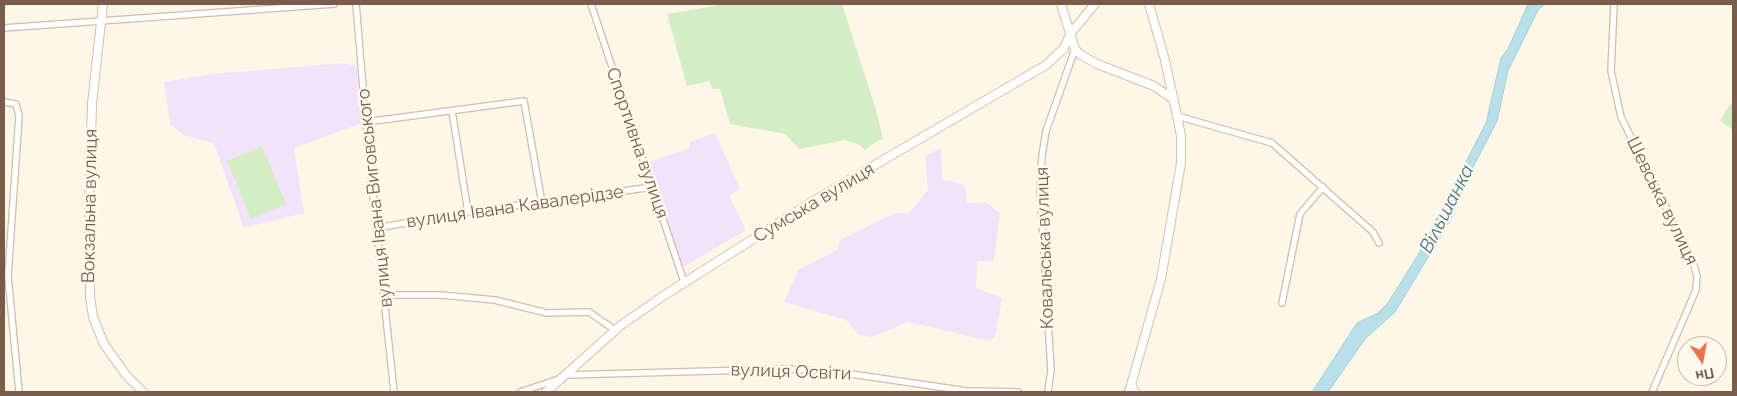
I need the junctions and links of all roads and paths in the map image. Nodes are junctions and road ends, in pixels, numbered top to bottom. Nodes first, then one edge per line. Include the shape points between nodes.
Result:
1 (104, 4) edge
2 (334, 4) edge
3 (356, 4) edge
4 (591, 4) edge
5 (1061, 4) edge
6 (1095, 4) edge
7 (1149, 4) edge
8 (1614, 4) edge
9 (101, 20) junction
10 (4, 28) edge
11 (1070, 34) junction
12 (1075, 49) junction
13 (1174, 99) junction
14 (4, 102) edge
15 (452, 111) junction
16 (1177, 116) junction
17 (366, 122) junction
18 (653, 187) junction
19 (1323, 187) junction
20 (542, 203) junction
21 (468, 212) junction
22 (377, 228) junction
23 (1379, 243) dead end
24 (684, 282) junction
25 (385, 295) junction
26 (1282, 303) dead end
27 (615, 330) junction
28 (562, 377) junction
29 (1131, 390) edge
30 (19, 392) edge
31 (142, 392) edge
32 (394, 392) edge
33 (520, 392) edge
34 (546, 392) edge
35 (971, 392) edge
36 (1018, 392) edge
37 (1048, 392) edge
38 (1652, 392) edge

1 - 9 main road, Вокзальна вулиця
2 - 9 street
3 - 17 street, вулиця Івана Виговського
4 - 18 street, Спортивна вулиця
5 - 11 main road
6 - 11 main road, Сумська вулиця
7 - 13 main road
8 - 38 street, Шевська вулиця via 1611,72 1620,117 1693,262 1697,276 1696,290
9 - 10 street
9 - 31 main road, Вокзальна вулиця via 92,104 90,297 93,317 104,344
11 - 12 main road
11 - 24 main road, Сумська вулиця via 1064,48 1046,66 815,200
12 - 13 main road via 1097,64 1154,86
12 - 37 street, Ковальська вулиця via 1046,131 1042,156 1040,188 1051,370
13 - 16 main road
14 - 30 street via 16,104 19,116 8,276
15 - 17 street
15 - 20 street via 524,101
15 - 21 street
16 - 19 street via 1272,143
16 - 29 main road via 1181,164 1170,232
17 - 22 street, вулиця Івана Виговського
18 - 20 street, вулиця Івана Кавалерідзе
18 - 24 street, Спортивна вулиця
19 - 23 street via 1373,232
19 - 26 street via 1300,214
20 - 21 street, вулиця Івана Кавалерідзе
21 - 22 street, вулиця Івана Кавалерідзе
22 - 25 street, вулиця Івана Виговського
24 - 27 main road, Сумська вулиця
25 - 27 street via 442,295 495,300 547,313 589,312
25 - 32 street, вулиця Івана Виговського
27 - 28 main road, Сумська вулиця
28 - 33 street, Сумська вулиця
28 - 34 main road, Сумська вулиця
28 - 35 street, вулиця Освіти via 788,369 844,373
35 - 36 street, вулиця Освіти

